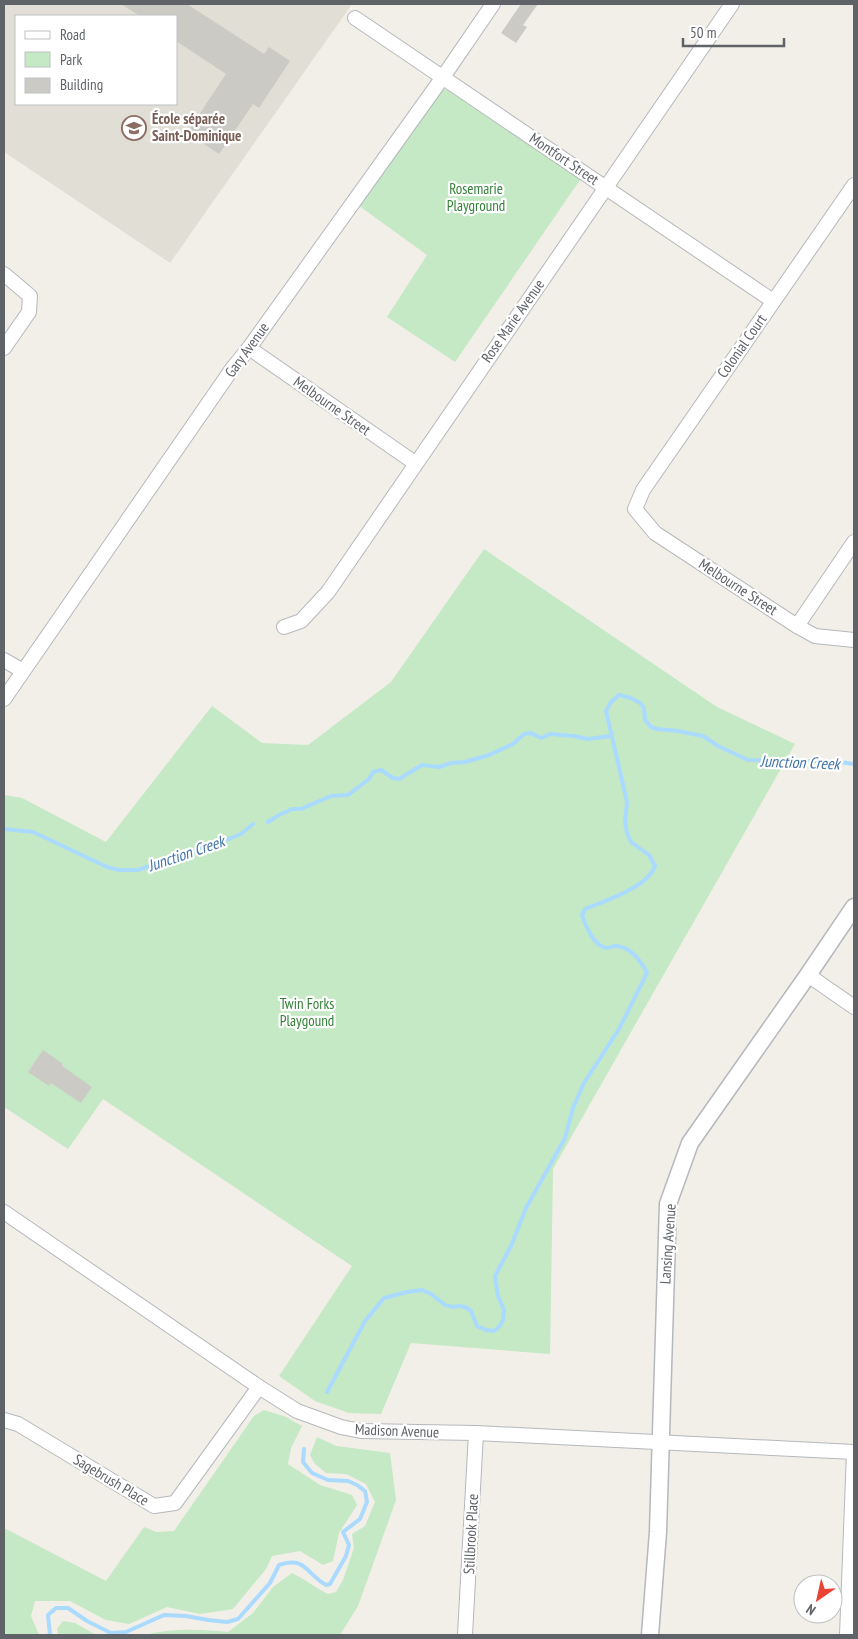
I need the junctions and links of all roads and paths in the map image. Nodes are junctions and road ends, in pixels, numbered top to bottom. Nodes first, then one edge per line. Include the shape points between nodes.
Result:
1 (493, 4) edge
2 (732, 4) edge
3 (355, 18) dead end
4 (443, 77) junction
5 (854, 185) edge
6 (606, 188) junction
7 (4, 274) edge
8 (773, 301) junction
9 (4, 348) edge
10 (249, 348) junction
11 (415, 463) junction
12 (635, 509) joint
13 (854, 542) edge
14 (797, 626) junction
15 (284, 628) dead end
16 (854, 640) edge
17 (4, 660) edge
18 (23, 671) junction
19 (4, 699) edge
20 (854, 907) edge
21 (808, 975) junction
22 (854, 1006) edge
23 (4, 1212) edge
24 (258, 1387) junction
25 (4, 1420) edge
26 (476, 1434) junction
27 (660, 1443) junction
28 (854, 1452) edge
29 (465, 1635) edge
30 (650, 1635) edge
31 (847, 1635) edge

1 - 4 street, Gary Avenue
2 - 6 street, Rose Marie Avenue
3 - 4 street, Montfort Street
4 - 6 street, Montfort Street
4 - 10 street, Gary Avenue
5 - 8 street, Colonial Court
6 - 8 street, Montfort Street
6 - 11 street, Rose Marie Avenue
7 - 9 street via 30,296 29,312
8 - 12 street, Colonial Court via 643,490
10 - 11 street, Melbourne Street
10 - 18 street, Gary Avenue
11 - 15 street, Rose Marie Avenue via 328,592 302,621
12 - 14 street, Melbourne Street via 655,533
13 - 14 street
14 - 16 street, Melbourne Street via 815,636
17 - 18 street
18 - 19 street, Gary Avenue
20 - 21 street, Lansing Avenue
21 - 22 street
21 - 27 street, Lansing Avenue via 690,1143 668,1204
23 - 24 street, Madison Avenue
24 - 25 street, Sagebrush Place via 175,1503 154,1506 18,1424
24 - 26 street, Madison Avenue via 297,1411 341,1427 361,1431
26 - 27 street, Madison Avenue
26 - 29 street, Stillbrook Place
27 - 28 street, Madison Avenue
27 - 30 street, Lansing Avenue via 658,1532
28 - 31 street

